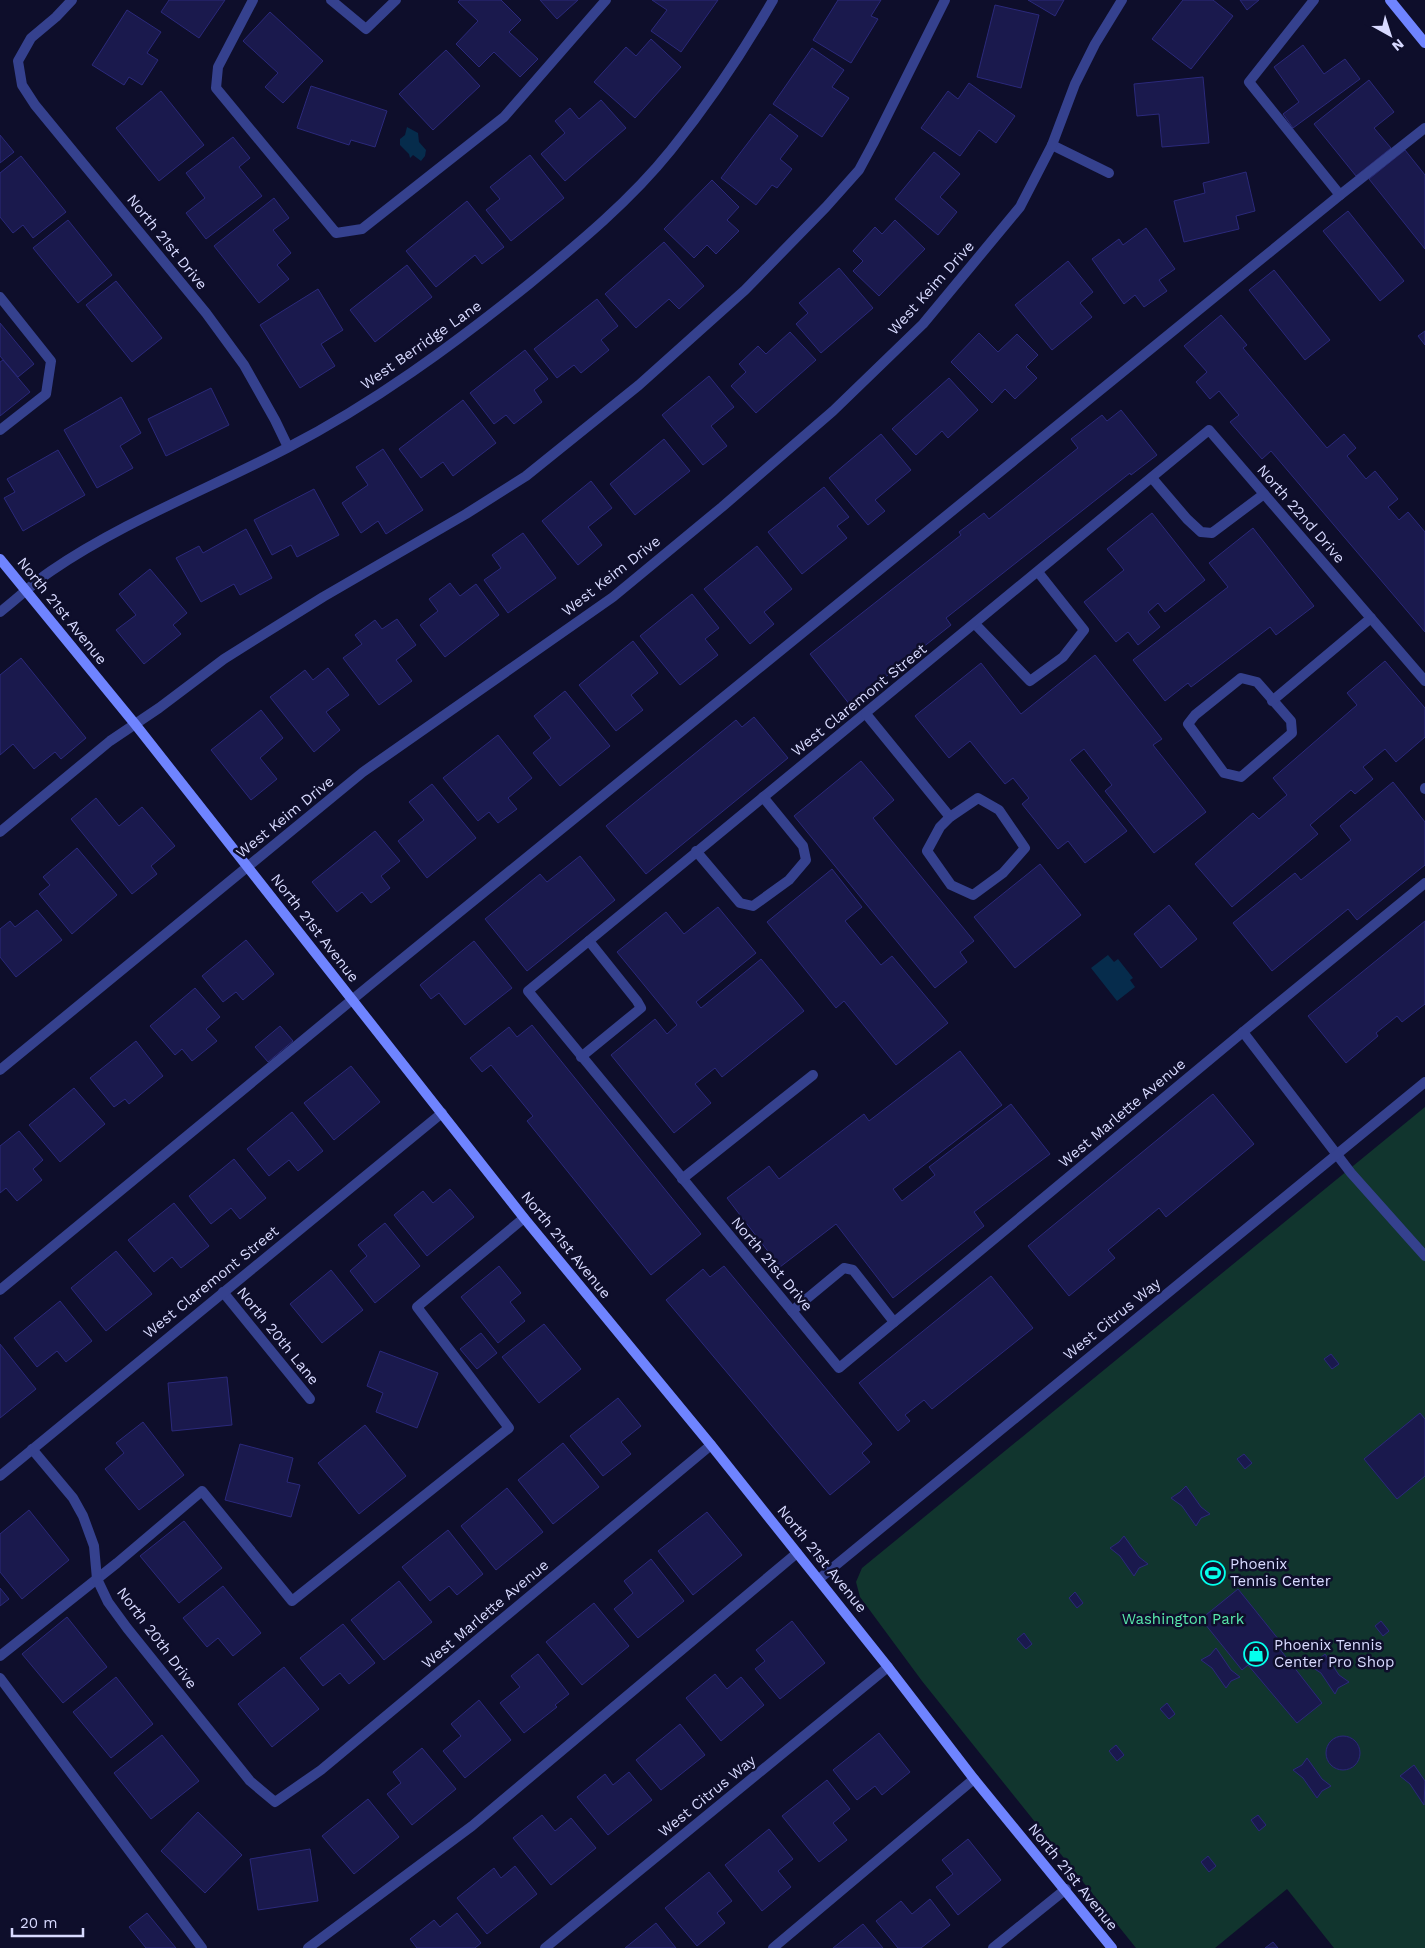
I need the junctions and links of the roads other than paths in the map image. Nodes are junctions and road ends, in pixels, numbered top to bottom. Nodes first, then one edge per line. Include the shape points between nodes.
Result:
1 (72, 0) edge
2 (253, 0) edge
3 (331, 0) edge
4 (396, 0) edge
5 (606, 0) edge
6 (773, 0) edge
7 (944, 0) edge
8 (1122, 0) edge
9 (1314, 0) edge
10 (1390, 0) edge
11 (1425, 43) edge
12 (1425, 128) edge
13 (1052, 145) junction
14 (1109, 173) dead end
15 (1340, 195) junction
16 (0, 297) edge
17 (0, 430) edge
18 (1209, 430) joint
19 (288, 447) junction
20 (1152, 478) junction
21 (1264, 494) junction
22 (0, 559) edge
23 (1038, 572) junction
24 (26, 591) junction
25 (0, 612) edge
26 (1371, 618) junction
27 (975, 624) junction
28 (1425, 681) edge
29 (1272, 701) junction
30 (866, 714) junction
31 (135, 724) junction
32 (764, 797) junction
33 (950, 817) junction
34 (0, 832) edge
35 (696, 851) junction
36 (248, 867) junction
37 (1425, 883) edge
38 (589, 941) junction
39 (528, 991) joint
40 (353, 1000) junction
41 (1243, 1032) junction
42 (582, 1057) junction
43 (0, 1070) edge
44 (814, 1075) dead end
45 (1425, 1082) edge
46 (442, 1113) junction
47 (1337, 1154) junction
48 (682, 1180) junction
49 (524, 1218) junction
50 (1425, 1256) edge
51 (0, 1290) edge
52 (223, 1292) junction
53 (792, 1311) junction
54 (894, 1322) junction
55 (839, 1368) joint
56 (310, 1399) dead end
57 (711, 1445) junction
58 (32, 1450) junction
59 (0, 1476) edge
60 (797, 1553) junction
61 (98, 1579) junction
62 (819, 1579) junction
63 (0, 1656) edge
64 (888, 1667) junction
65 (0, 1678) edge
66 (974, 1779) junction
67 (275, 1802) joint
68 (1066, 1889) junction
69 (202, 1948) edge
70 (308, 1948) edge
71 (545, 1948) edge
72 (773, 1948) edge
73 (993, 1948) edge
74 (1112, 1948) edge

1 - 19 street, North 21st Drive via 31,38 18,61 22,85 206,313 244,365
2 - 5 street via 218,67 216,88 336,233 362,229 504,117
3 - 4 street via 366,30
6 - 19 street, West Berridge Lane via 704,107 670,151 618,208 487,318 348,414
7 - 31 street via 859,170 745,290 640,385 526,476 224,659
8 - 13 street, West Keim Drive via 1075,84
9 - 15 street via 1249,82
10 - 11 street
12 - 15 street
13 - 14 street
13 - 36 street, West Keim Drive via 1020,207 995,238 923,324 833,411 613,597 363,772
15 - 40 street
16 - 17 street via 51,361 46,394
18 - 20 street, West Claremont Street
18 - 21 street, North 22nd Drive
19 - 24 street, West Berridge Lane via 90,547 49,572
20 - 21 street via 1201,532 1212,533
20 - 23 street, West Claremont Street
21 - 26 street, North 22nd Drive
22 - 24 street, North 21st Avenue
23 - 27 street, West Claremont Street
23 - 27 street via 1084,630 1063,656 1030,681
24 - 25 street, West Berridge Lane
24 - 31 street, North 21st Avenue
26 - 28 street, North 22nd Drive
26 - 29 street
27 - 30 street, West Claremont Street
29 - 29 street via 1291,721 1292,732 1241,776 1224,773 1188,724 1241,678 1257,682
30 - 32 street, West Claremont Street
30 - 33 street
31 - 34 street
31 - 36 street, North 21st Avenue
32 - 35 street, West Claremont Street
32 - 35 street via 803,846 806,860 789,880 753,906 740,902
33 - 33 street via 978,798 999,810 1025,848 1003,873 973,895 951,886 927,851 940,827
35 - 38 street, West Claremont Street
36 - 40 street, North 21st Avenue
36 - 43 street, West Keim Drive
37 - 41 street, West Marlette Avenue
38 - 39 street, West Claremont Street
38 - 42 street via 641,1008
39 - 42 street, North 21st Drive
40 - 46 street, North 21st Avenue
40 - 51 street
41 - 47 street
41 - 54 street, West Marlette Avenue
42 - 48 street, North 21st Drive
44 - 48 street
45 - 47 street, West Citrus Way
46 - 49 street, North 21st Avenue
46 - 52 street, West Claremont Street
47 - 50 street
47 - 62 street, West Citrus Way
48 - 53 street, North 21st Drive
49 - 57 street, North 21st Avenue
49 - 61 street via 417,1307 509,1428 292,1601 202,1491
52 - 56 street, North 20th Lane
52 - 58 street, West Claremont Street
53 - 54 street via 844,1268 853,1270
53 - 55 street, North 21st Drive
54 - 55 street, West Marlette Avenue
57 - 60 street, North 21st Avenue
57 - 67 street, West Marlette Avenue via 321,1770
58 - 59 street, West Claremont Street
58 - 61 street, North 20th Drive via 84,1516 94,1546
60 - 62 street, North 21st Avenue
60 - 70 street via 472,1826
61 - 63 street
61 - 67 street, North 20th Drive via 108,1602 127,1628 250,1781
62 - 64 street, North 21st Avenue
64 - 66 street, North 21st Avenue
64 - 71 street, West Citrus Way
65 - 69 street
66 - 68 street, North 21st Avenue
66 - 72 street
68 - 73 street
68 - 74 street, North 21st Avenue

